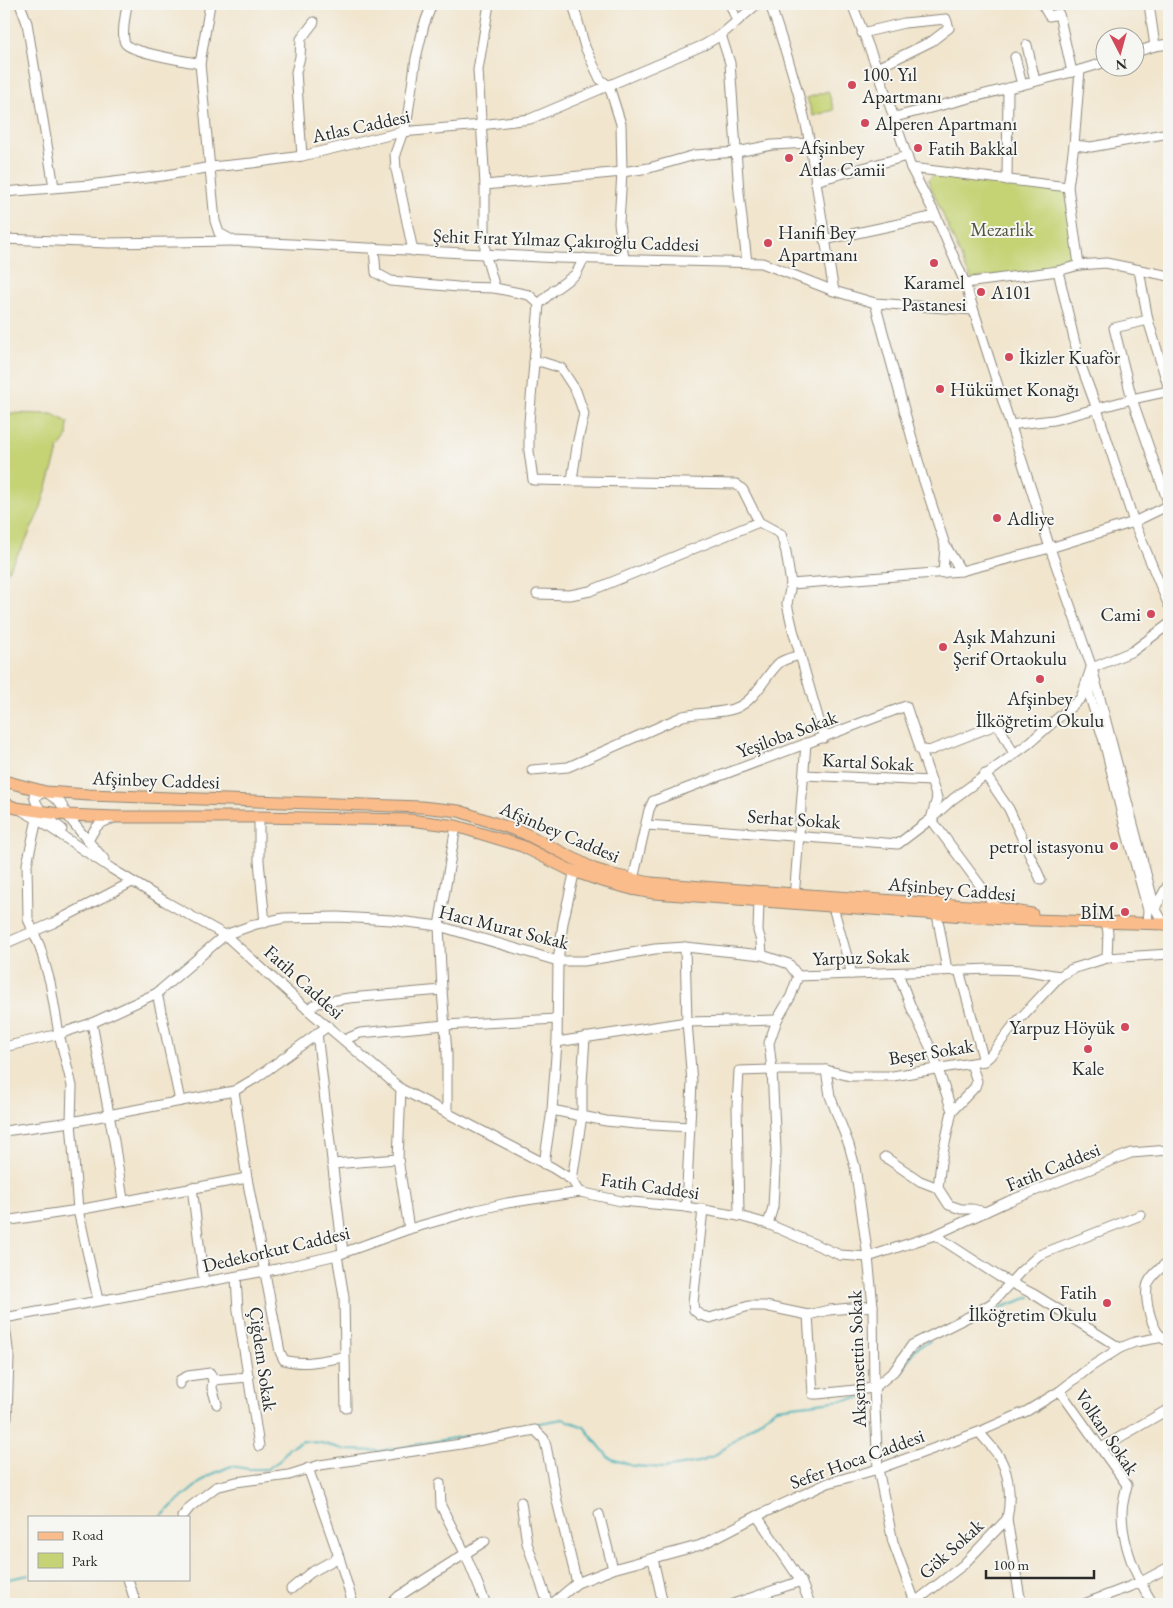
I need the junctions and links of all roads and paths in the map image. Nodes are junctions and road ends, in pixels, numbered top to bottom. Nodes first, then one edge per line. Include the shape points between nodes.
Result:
1 (20, 4) edge
2 (127, 4) edge
3 (210, 4) edge
4 (432, 4) edge
5 (489, 4) edge
6 (573, 4) edge
7 (730, 4) edge
8 (757, 4) edge
9 (770, 4) edge
10 (852, 4) edge
11 (1042, 4) edge
12 (1149, 4) edge
13 (737, 21) junction
14 (314, 22) dead end
15 (862, 33) junction
16 (721, 35) junction
17 (1169, 44) edge
18 (1027, 45) dead end
19 (1155, 46) junction
20 (1146, 49) edge
21 (1015, 57) dead end
22 (200, 64) junction
23 (1096, 65) edge
24 (877, 68) junction
25 (1076, 71) junction
26 (1035, 81) junction
27 (1022, 84) junction
28 (609, 86) junction
29 (1008, 88) junction
30 (895, 117) junction
31 (481, 125) junction
32 (402, 132) junction
33 (1169, 133) edge
34 (810, 142) junction
35 (1074, 145) junction
36 (737, 152) junction
37 (302, 156) junction
38 (907, 156) junction
39 (211, 167) junction
40 (911, 168) junction
41 (622, 172) junction
42 (1007, 180) junction
43 (815, 181) junction
44 (485, 185) junction
45 (54, 187) junction
46 (1068, 187) junction
47 (4, 192) edge
48 (936, 216) junction
49 (4, 239) edge
50 (824, 240) junction
51 (234, 241) junction
52 (374, 248) junction
53 (413, 251) junction
54 (485, 253) junction
55 (584, 258) junction
56 (624, 260) junction
57 (747, 263) junction
58 (1079, 265) junction
59 (1139, 270) junction
60 (1058, 271) junction
61 (1169, 276) edge
62 (965, 283) junction
63 (495, 288) junction
64 (834, 291) junction
65 (875, 303) junction
66 (539, 304) junction
67 (973, 310) junction
68 (1148, 320) junction
69 (534, 362) junction
70 (1169, 390) edge
71 (1132, 399) junction
72 (1097, 409) junction
73 (1012, 426) junction
74 (572, 480) junction
75 (1169, 505) edge
76 (759, 522) junction
77 (1134, 522) junction
78 (945, 546) junction
79 (1050, 548) junction
80 (961, 571) junction
81 (944, 573) junction
82 (791, 584) junction
83 (537, 594) dead end
84 (1169, 606) edge
85 (1169, 624) edge
86 (800, 655) junction
87 (1092, 668) junction
88 (824, 738) junction
89 (806, 743) junction
90 (919, 748) junction
91 (1014, 754) junction
92 (532, 770) dead end
93 (985, 774) junction
94 (804, 775) junction
95 (4, 781) edge
96 (931, 781) junction
97 (46, 792) junction
98 (937, 798) junction
99 (952, 799) junction
100 (4, 803) edge
101 (67, 815) junction
102 (39, 816) junction
103 (117, 817) junction
104 (259, 817) junction
105 (931, 820) junction
106 (647, 825) junction
107 (456, 826) junction
108 (800, 835) junction
109 (88, 840) junction
110 (112, 869) junction
111 (568, 869) junction
112 (1041, 880) dead end
113 (132, 882) junction
114 (1169, 883) edge
115 (632, 884) junction
116 (794, 899) junction
117 (759, 901) junction
118 (833, 907) junction
119 (1155, 908) junction
120 (997, 913) junction
121 (937, 914) junction
122 (1106, 921) junction
123 (265, 922) junction
124 (1147, 924) junction
125 (1167, 925) edge
126 (439, 926) junction
127 (34, 931) junction
128 (225, 935) junction
129 (4, 944) edge
130 (685, 947) junction
131 (1169, 954) edge
132 (762, 955) junction
133 (1107, 958) junction
134 (558, 961) junction
135 (947, 970) junction
136 (959, 970) junction
137 (898, 973) junction
138 (852, 974) junction
139 (798, 976) junction
140 (1060, 976) junction
141 (442, 990) junction
142 (157, 994) junction
143 (307, 1009) junction
144 (557, 1019) junction
145 (777, 1020) junction
146 (687, 1022) junction
147 (92, 1023) junction
148 (444, 1025) junction
149 (328, 1026) junction
150 (59, 1034) junction
151 (317, 1034) junction
152 (586, 1037) junction
153 (344, 1040) junction
154 (557, 1042) junction
155 (4, 1047) edge
156 (984, 1061) junction
157 (970, 1064) junction
158 (938, 1069) junction
159 (772, 1070) junction
160 (826, 1070) junction
161 (401, 1089) junction
162 (234, 1091) junction
163 (180, 1101) junction
164 (552, 1110) junction
165 (952, 1111) junction
166 (447, 1113) junction
167 (110, 1114) junction
168 (582, 1116) junction
169 (71, 1122) junction
170 (690, 1128) junction
171 (4, 1131) edge
172 (1169, 1150) edge
173 (885, 1157) dead end
174 (398, 1159) junction
175 (332, 1164) junction
176 (544, 1164) junction
177 (247, 1178) junction
178 (572, 1180) junction
179 (192, 1187) junction
180 (938, 1188) junction
181 (580, 1192) junction
182 (123, 1200) junction
183 (686, 1207) junction
184 (703, 1209) junction
185 (78, 1210) junction
186 (985, 1212) junction
187 (1141, 1215) dead end
188 (739, 1216) junction
189 (4, 1220) edge
190 (768, 1224) junction
191 (409, 1229) junction
192 (935, 1235) junction
193 (340, 1254) junction
194 (868, 1257) junction
195 (1169, 1260) edge
196 (264, 1271) junction
197 (236, 1277) junction
198 (204, 1282) junction
199 (1012, 1282) junction
200 (98, 1300) junction
201 (873, 1306) junction
202 (808, 1315) junction
203 (4, 1318) edge
204 (1167, 1339) edge
205 (1120, 1348) junction
206 (344, 1357) junction
207 (249, 1377) junction
208 (213, 1380) junction
209 (180, 1384) dead end
210 (874, 1388) junction
211 (1060, 1391) junction
212 (216, 1404) dead end
213 (346, 1408) dead end
214 (1169, 1409) edge
215 (7, 1417) dead end
216 (979, 1432) junction
217 (260, 1446) dead end
218 (1101, 1448) junction
219 (308, 1468) junction
220 (878, 1469) junction
221 (440, 1484) dead end
222 (521, 1502) dead end
223 (599, 1514) dead end
224 (183, 1516) edge
225 (757, 1516) junction
226 (1007, 1519) junction
227 (485, 1541) dead end
228 (465, 1553) junction
229 (339, 1557) junction
230 (653, 1559) junction
231 (1169, 1567) edge
232 (613, 1570) junction
233 (128, 1580) edge
234 (801, 1581) junction
235 (577, 1583) junction
236 (1139, 1583) junction
237 (291, 1589) dead end
238 (401, 1600) edge
239 (915, 1603) edge
240 (136, 1604) edge
241 (354, 1604) edge
242 (391, 1604) edge
243 (486, 1604) edge
244 (550, 1604) edge
245 (663, 1604) edge
246 (733, 1604) edge
247 (810, 1604) edge
248 (1021, 1604) edge
249 (1084, 1604) edge
250 (1153, 1604) edge

1 - 45 street via 27,23
2 - 22 street via 124,42 128,47
3 - 22 street
4 - 32 street via 416,58 407,120
5 - 31 street via 478,70
6 - 28 street via 585,47 600,79
7 - 13 street
8 - 13 street, Atlas Caddesi
9 - 34 street
10 - 15 street
11 - 25 street via 1049,16 1058,14
12 - 19 street
13 - 16 street, Atlas Caddesi
14 - 37 street via 301,39 296,72
15 - 24 street
15 - 24 street via 904,23 946,19 948,22 949,28 932,41
16 - 28 street, Atlas Caddesi via 688,53
16 - 36 street via 730,63
17 - 19 street
18 - 26 street
19 - 20 street
21 - 27 street
22 - 39 street
23 - 25 street
24 - 30 street
25 - 26 street
25 - 35 street
26 - 27 street
27 - 29 street
28 - 31 street, Atlas Caddesi via 530,119
28 - 41 street via 620,124
29 - 30 street
29 - 42 street
30 - 38 street
31 - 32 street, Atlas Caddesi
31 - 44 street
32 - 37 street, Atlas Caddesi
32 - 53 street via 395,154 396,169
33 - 35 street via 1091,147
34 - 36 street
34 - 43 street
35 - 46 street
36 - 41 street via 696,155
36 - 57 street
37 - 39 street, Atlas Caddesi
38 - 40 street
38 - 43 street
39 - 45 street, Atlas Caddesi via 162,176
39 - 51 street via 215,221 219,233
40 - 42 street
40 - 48 street
41 - 44 street
41 - 56 street via 619,223
42 - 46 street
43 - 50 street
44 - 54 street
45 - 47 street, Atlas Caddesi
46 - 58 street
48 - 50 street
48 - 62 street
49 - 51 street, Şehit Fırat Yılmaz Çakıroğlu Caddesi via 110,243
50 - 64 street
51 - 52 street, Şehit Fırat Yılmaz Çakıroğlu Caddesi
52 - 53 street, Şehit Fırat Yılmaz Çakıroğlu Caddesi
52 - 63 street via 376,273 391,281
53 - 54 street, Şehit Fırat Yılmaz Çakıroğlu Caddesi
54 - 55 street, Şehit Fırat Yılmaz Çakıroğlu Caddesi
54 - 63 street
55 - 56 street, Şehit Fırat Yılmaz Çakıroğlu Caddesi
55 - 66 street via 576,274
56 - 57 street, Şehit Fırat Yılmaz Çakıroğlu Caddesi
57 - 64 street, Şehit Fırat Yılmaz Çakıroğlu Caddesi via 762,263
58 - 59 street via 1106,263
58 - 60 street
59 - 61 street
59 - 68 street
60 - 62 street
60 - 72 street via 1079,360
62 - 67 street
63 - 66 street via 528,295
64 - 65 street, Şehit Fırat Yılmaz Çakıroğlu Caddesi
65 - 67 street, Şehit Fırat Yılmaz Çakıroğlu Caddesi
65 - 78 street
66 - 69 street
67 - 73 street
68 - 70 street
68 - 71 street via 1114,328
69 - 74 street via 562,368 576,391 584,414
69 - 74 street via 529,422 533,480
70 - 71 street
71 - 72 street
71 - 75 street
72 - 73 street
72 - 77 street
73 - 79 street
74 - 76 street via 736,484 744,490
75 - 77 street
76 - 82 street via 780,534
76 - 83 street via 590,592
77 - 79 street
77 - 84 street
78 - 80 street
78 - 81 street
79 - 80 street
79 - 87 street
80 - 81 street
81 - 82 street
82 - 86 street via 787,604
85 - 87 street via 1133,651
86 - 88 street
86 - 92 street via 780,662 753,695 737,707 683,716 568,767
87 - 91 street, Serhat Sokak via 1081,698
87 - 119 street
87 - 124 street via 1089,694 1148,910
88 - 89 street, Yeşiloba Sokak
88 - 90 street, Yeşiloba Sokak via 906,706
89 - 94 street
89 - 106 street, Yeşiloba Sokak via 653,802
90 - 91 street via 929,752 998,724
90 - 96 street, Yeşiloba Sokak
91 - 93 street, Serhat Sokak
93 - 99 street, Serhat Sokak
93 - 112 street via 1009,809
94 - 96 street, Kartal Sokak
94 - 108 street
95 - 97 main road, Afşinbey Caddesi
96 - 98 street, Yeşiloba Sokak
97 - 101 street via 60,802
97 - 102 street via 34,796
97 - 115 main road, Afşinbey Caddesi via 421,807 460,812 524,833 594,869
98 - 99 street
98 - 105 street
99 - 105 street, Serhat Sokak
100 - 102 main road, Afşinbey Caddesi
101 - 102 main road, Afşinbey Caddesi
101 - 103 main road, Afşinbey Caddesi
101 - 109 street
102 - 110 street, Fatih Caddesi
102 - 127 street via 27,864 28,919
103 - 104 main road, Afşinbey Caddesi
103 - 109 street via 96,826
104 - 107 main road, Afşinbey Caddesi via 410,820
104 - 123 street via 258,861
105 - 108 street, Serhat Sokak via 898,844
105 - 120 street
106 - 108 street, Serhat Sokak
106 - 115 street, Yeşiloba Sokak
107 - 111 main road, Afşinbey Caddesi via 522,846
107 - 126 street
108 - 116 street
109 - 110 street
110 - 113 street, Fatih Caddesi
111 - 115 main road, Afşinbey Caddesi via 602,881
111 - 134 street via 574,874
113 - 127 street
113 - 128 street, Fatih Caddesi
114 - 119 street
115 - 116 main road, Afşinbey Caddesi via 651,883
115 - 117 main road, Afşinbey Caddesi via 654,893
116 - 117 main road, Afşinbey Caddesi
116 - 118 main road, Afşinbey Caddesi
116 - 120 main road, Afşinbey Caddesi
117 - 132 street via 758,931
118 - 121 main road, Afşinbey Caddesi
118 - 138 street
119 - 125 street
120 - 121 main road, Afşinbey Caddesi
120 - 122 main road, Afşinbey Caddesi
121 - 135 street
122 - 124 main road, Afşinbey Caddesi
122 - 133 street
123 - 126 street, Hacı Murat Sokak via 284,918 338,917
123 - 128 street, Hacı Murat Sokak
124 - 125 main road, Afşinbey Caddesi
126 - 134 street, Hacı Murat Sokak
126 - 141 street
127 - 129 street
127 - 150 street via 50,982
128 - 142 street
128 - 143 street, Fatih Caddesi
130 - 132 street, Hacı Murat Sokak
130 - 134 street, Hacı Murat Sokak via 584,961
130 - 146 street
131 - 133 street, Beşer Sokak
132 - 139 street, Hacı Murat Sokak via 789,964
133 - 140 street, Beşer Sokak
134 - 144 street
135 - 136 street, Yarpuz Sokak
135 - 137 street, Yarpuz Sokak
136 - 140 street, Yarpuz Sokak via 1022,970
136 - 156 street
137 - 138 street, Yarpuz Sokak
137 - 158 street
138 - 139 street, Yarpuz Sokak
139 - 145 street, Yarpuz Sokak
140 - 156 street, Beşer Sokak
141 - 143 street via 349,998 318,1003
141 - 148 street
142 - 147 street
142 - 163 street
143 - 149 street, Fatih Caddesi
144 - 148 street
144 - 154 street
145 - 146 street
145 - 159 street, Yarpuz Sokak via 769,1044
146 - 152 street
146 - 170 street via 692,1082
147 - 150 street
147 - 167 street
148 - 153 street via 360,1033
148 - 166 street
149 - 151 street
149 - 153 street, Fatih Caddesi
150 - 155 street
150 - 169 street via 72,1086
151 - 162 street
151 - 175 street
152 - 154 street
152 - 168 street
153 - 161 street, Fatih Caddesi
154 - 164 street
156 - 157 street, Beşer Sokak
157 - 158 street, Beşer Sokak
157 - 165 street via 977,1081 975,1088
158 - 160 street, Beşer Sokak via 893,1076 850,1076
158 - 165 street
159 - 160 street, Beşer Sokak
159 - 188 street, Beşer Sokak via 739,1071
159 - 190 street, Yarpuz Sokak via 776,1150 773,1207
160 - 194 street, Akşemsettin Sokak via 830,1096 855,1167
161 - 166 street, Fatih Caddesi
161 - 174 street
162 - 163 street
162 - 177 street
163 - 167 street
164 - 168 street
164 - 176 street
165 - 180 street
166 - 176 street, Fatih Caddesi
167 - 169 street
167 - 182 street
168 - 170 street
168 - 178 street
169 - 171 street
169 - 185 street
170 - 183 street
172 - 186 street, Fatih Caddesi via 1131,1153
173 - 180 street via 920,1181
174 - 175 street
174 - 191 street
175 - 193 street
176 - 178 street, Fatih Caddesi
177 - 179 street
177 - 196 street
178 - 181 street, Fatih Caddesi
179 - 182 street
179 - 198 street
180 - 186 street via 949,1205
181 - 183 street, Fatih Caddesi via 643,1204
181 - 191 street, Dedekorkut Caddesi via 507,1203
182 - 185 street
183 - 184 street, Fatih Caddesi
184 - 188 street, Fatih Caddesi
184 - 202 street via 692,1303 694,1310 710,1318 749,1306
185 - 189 street
185 - 200 street
186 - 192 street, Fatih Caddesi
187 - 199 street via 1039,1255
188 - 190 street, Fatih Caddesi
190 - 194 street, Fatih Caddesi via 840,1255
191 - 193 street, Dedekorkut Caddesi
192 - 194 street, Fatih Caddesi
192 - 199 street
193 - 196 street, Dedekorkut Caddesi
193 - 206 street
194 - 201 street, Akşemsettin Sokak
195 - 204 street via 1147,1287 1154,1328
196 - 197 street, Dedekorkut Caddesi
196 - 206 street via 284,1360 304,1362
197 - 198 street, Dedekorkut Caddesi
197 - 207 street, Çiğdem Sokak via 238,1312
198 - 200 street, Dedekorkut Caddesi
199 - 205 street
199 - 210 street via 986,1307 912,1345 894,1371
200 - 203 street, Dedekorkut Caddesi
201 - 202 street
201 - 210 street, Akşemsettin Sokak
202 - 210 street via 813,1394
203 - 215 street via 9,1357
204 - 205 street, Sefer Hoca Caddesi via 1135,1342
205 - 211 street, Sefer Hoca Caddesi
206 - 213 street
207 - 208 street
207 - 217 street, Çiğdem Sokak
208 - 209 street via 210,1373 188,1376 180,1380
208 - 212 street
210 - 220 street, Akşemsettin Sokak
211 - 216 street, Sefer Hoca Caddesi
211 - 218 street, Volkan Sokak
214 - 218 street
216 - 220 street, Sefer Hoca Caddesi
216 - 226 street, Gök Sokak via 1001,1459 1006,1472 1010,1507
218 - 236 street, Volkan Sokak via 1127,1485 1122,1511 1125,1542
219 - 224 street via 216,1488
219 - 229 street
219 - 235 street via 535,1430 546,1446
220 - 225 street, Sefer Hoca Caddesi via 828,1483
220 - 239 street, Akşemsettin Sokak via 893,1542
221 - 228 street via 441,1506
222 - 244 street via 528,1543
223 - 232 street
225 - 230 street, Sefer Hoca Caddesi via 701,1545
225 - 234 street
226 - 239 street, Gök Sokak via 963,1565
226 - 248 street, Gök Sokak
227 - 228 street
228 - 238 street
228 - 243 street
229 - 237 street via 310,1573
229 - 241 street
230 - 232 street, Sefer Hoca Caddesi
230 - 245 street
231 - 236 street
232 - 235 street, Sefer Hoca Caddesi
233 - 240 street
234 - 246 street
234 - 247 street
235 - 244 street, Sefer Hoca Caddesi
236 - 249 street
236 - 250 street, Volkan Sokak
238 - 242 street

